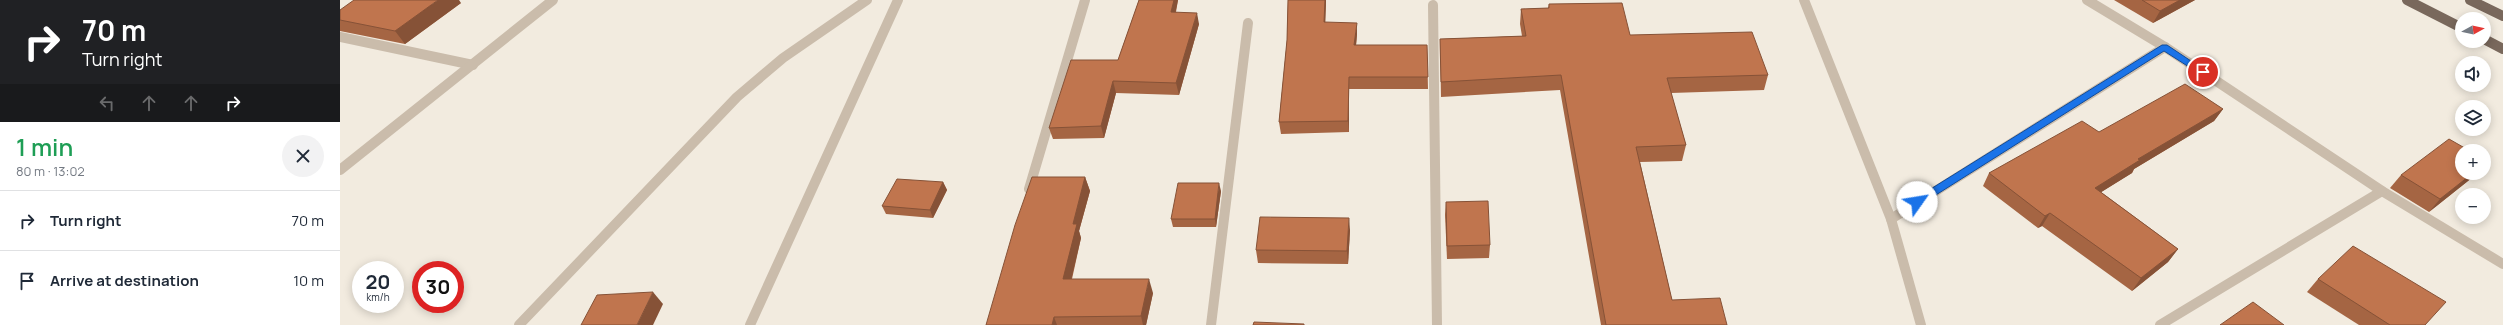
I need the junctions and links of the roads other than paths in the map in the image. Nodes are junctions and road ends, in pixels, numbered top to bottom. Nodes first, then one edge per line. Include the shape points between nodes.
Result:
1 (553, 0) edge
2 (867, 0) edge
3 (898, 0) edge
4 (1085, 0) edge
5 (1804, 0) edge
6 (2087, 0) edge
7 (2407, 0) edge
8 (2470, 0) edge
9 (1433, 5) dead end
10 (2503, 16) edge
11 (1248, 23) dead end
12 (2455, 24) edge
13 (340, 38) edge
14 (2491, 43) edge
15 (2164, 47) junction
16 (2503, 49) edge
17 (472, 65) junction
18 (340, 170) edge
19 (2382, 191) junction
20 (1026, 196) edge
21 (1891, 219) junction
22 (2503, 264) edge
23 (519, 325) edge
24 (750, 325) edge
25 (1211, 325) edge
26 (1437, 325) edge
27 (1921, 325) edge
28 (2160, 325) edge

1 - 17 street
2 - 23 street via 783,58 737,97
3 - 24 street
4 - 20 street
5 - 21 street
6 - 15 street
7 - 12 main road
8 - 10 main road
9 - 26 street
11 - 25 street
13 - 17 street
14 - 16 main road
15 - 19 street
15 - 21 street
17 - 18 street
19 - 22 street
19 - 28 street
21 - 27 street

